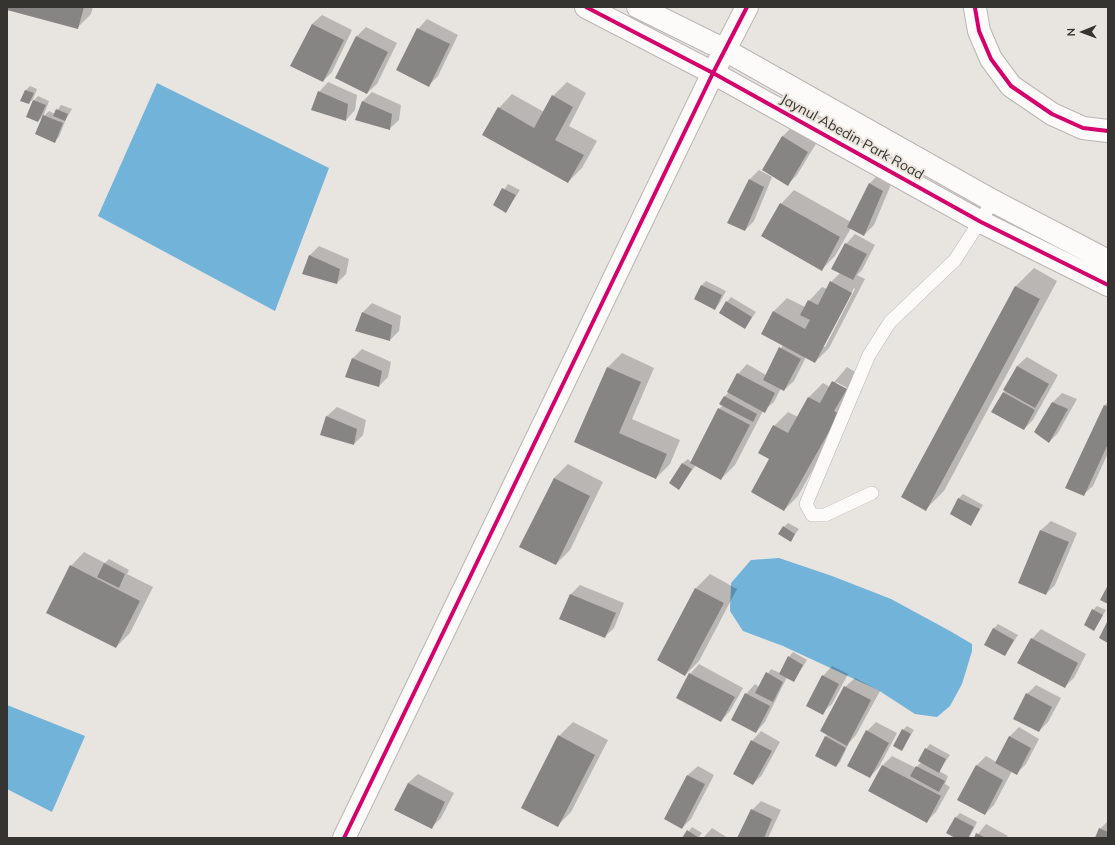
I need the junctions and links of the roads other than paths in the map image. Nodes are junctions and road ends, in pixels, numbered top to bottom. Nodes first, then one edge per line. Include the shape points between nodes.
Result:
1 (586, 7) edge
2 (638, 7) edge
3 (747, 7) edge
4 (975, 7) edge
5 (725, 50) junction
6 (713, 73) junction
7 (1108, 131) edge
8 (993, 201) junction
9 (981, 222) junction
10 (1108, 261) edge
11 (1108, 286) edge
12 (872, 493) dead end
13 (344, 838) edge

1 - 6 street, Jaynul Abedin Park Road
2 - 5 street, Jaynul Abedin Park Road
3 - 5 street
4 - 7 street via 979,31 991,59 1011,86 1052,114 1083,128
5 - 6 street
5 - 8 street, Jaynul Abedin Park Road
6 - 9 street, Jaynul Abedin Park Road
6 - 13 street
8 - 9 lane
8 - 10 street, Jaynul Abedin Park Road
9 - 11 street, Jaynul Abedin Park Road
9 - 12 lane via 955,260 890,322 869,355 806,504 812,515 824,515

